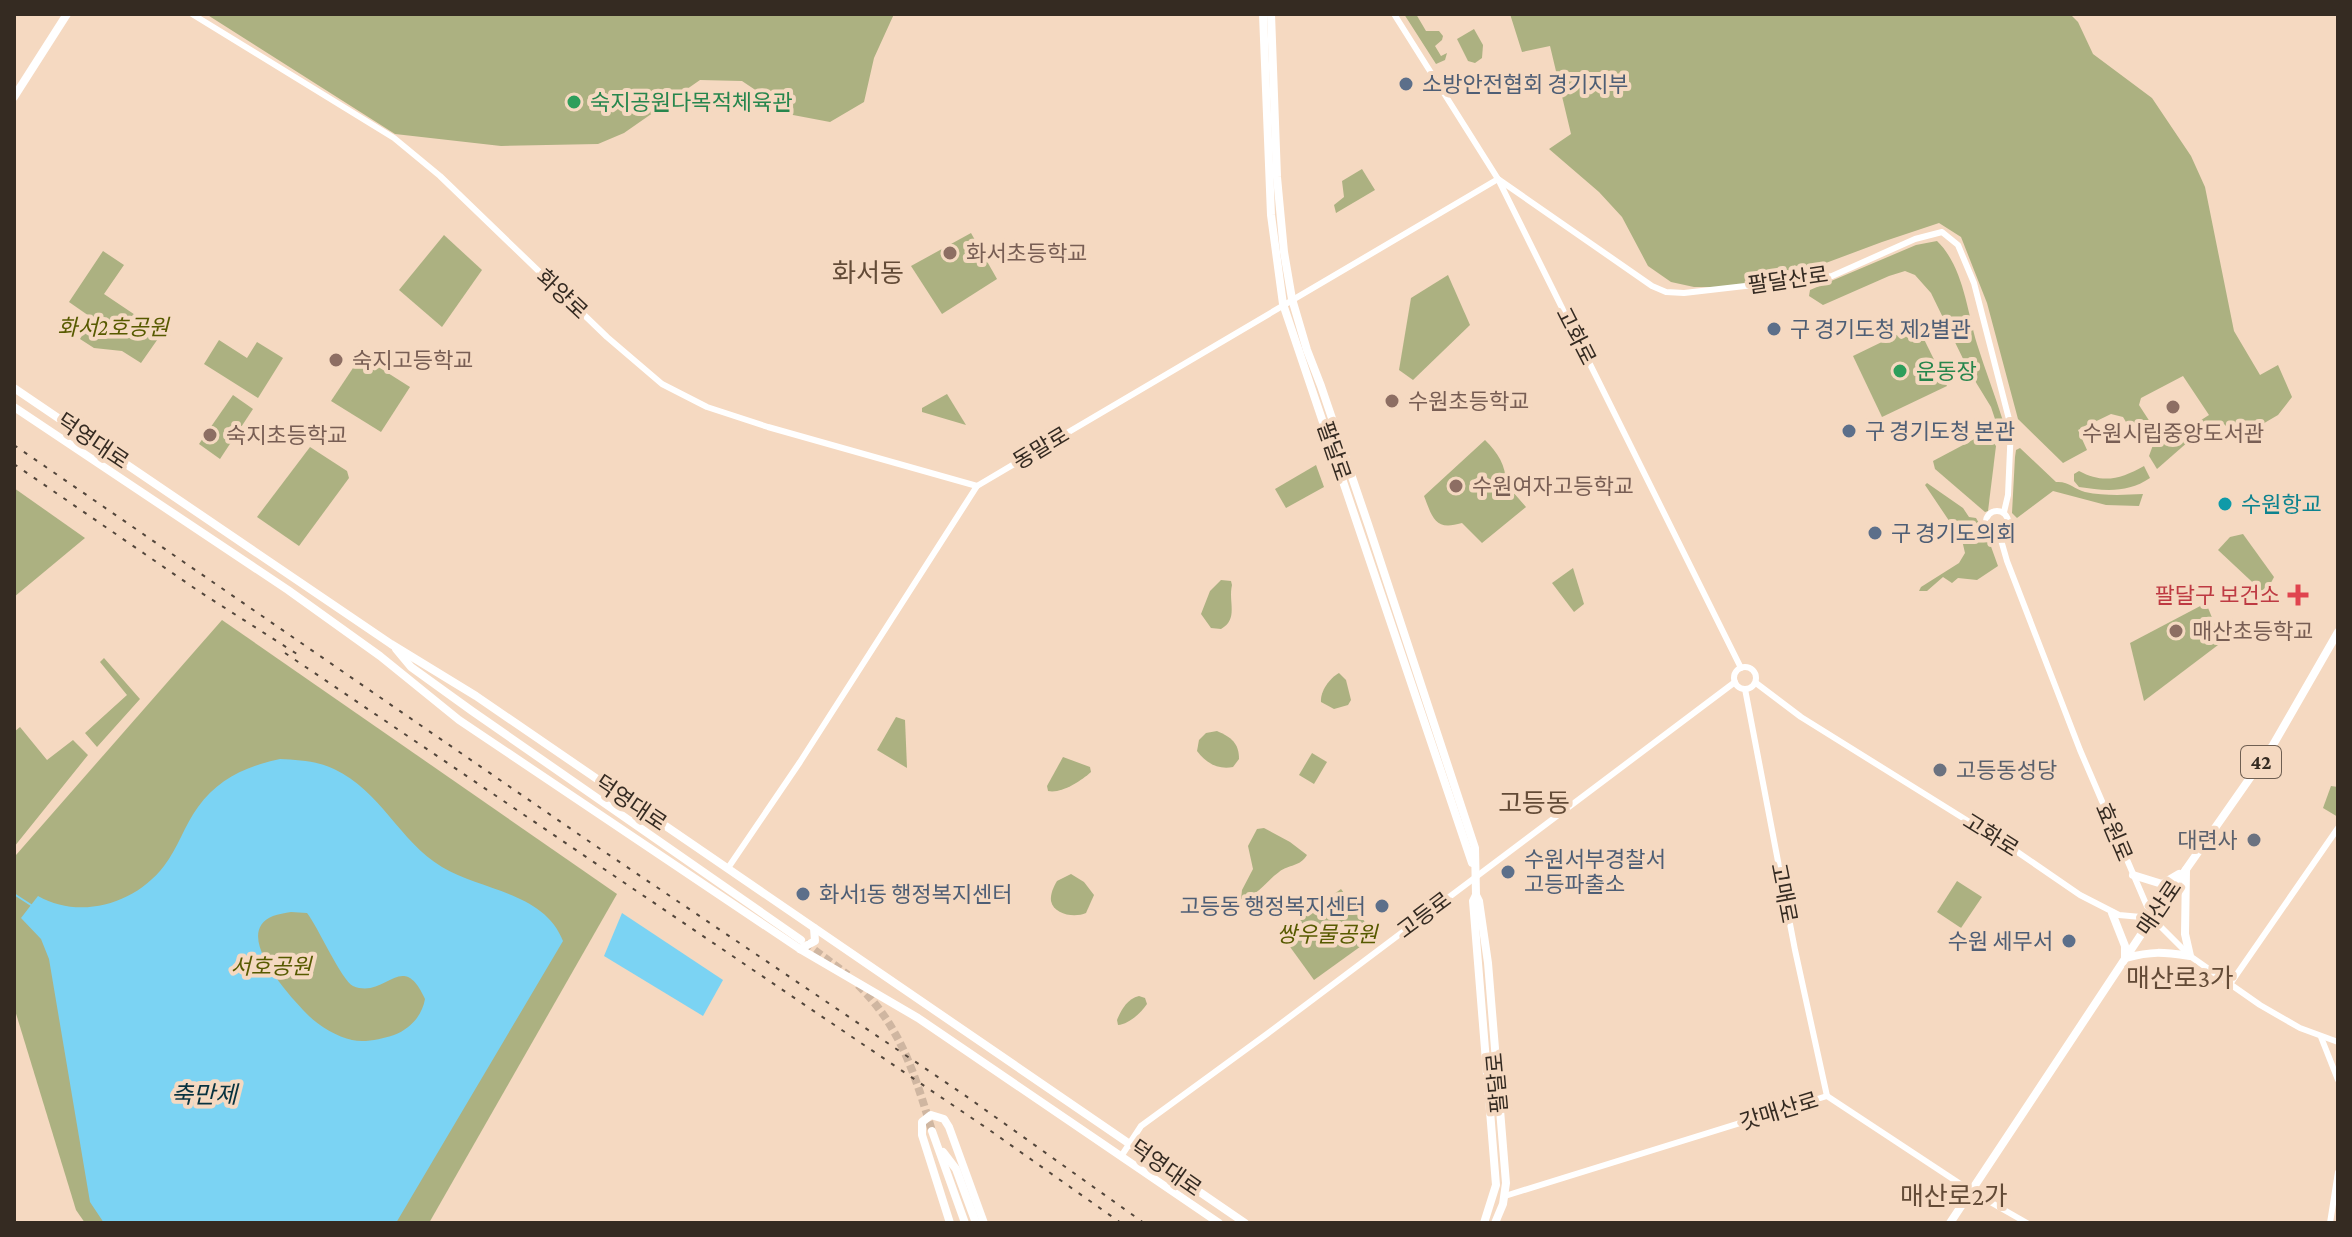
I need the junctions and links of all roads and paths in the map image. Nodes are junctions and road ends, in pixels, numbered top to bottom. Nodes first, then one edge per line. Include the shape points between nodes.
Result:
1 (67, 14) edge
2 (192, 14) edge
3 (1263, 14) edge
4 (1271, 14) edge
5 (1394, 14) edge
6 (14, 97) edge
7 (1498, 179) junction
8 (1292, 299) junction
9 (1283, 304) junction
10 (14, 388) edge
11 (14, 407) edge
12 (2011, 427) joint
13 (977, 486) junction
14 (2004, 512) junction
15 (1999, 533) junction
16 (2338, 632) edge
17 (391, 644) junction
18 (380, 656) junction
19 (411, 667) junction
20 (1741, 668) junction
21 (1735, 682) junction
22 (1756, 683) junction
23 (1745, 689) junction
24 (2336, 829) edge
25 (728, 868) junction
26 (2186, 869) junction
27 (1476, 875) junction
28 (2133, 875) junction
29 (1476, 895) junction
30 (2112, 913) junction
31 (2152, 918) junction
32 (813, 927) junction
33 (800, 945) junction
34 (2190, 956) junction
35 (2125, 958) junction
36 (2230, 984) junction
37 (2321, 1037) junction
38 (2338, 1042) edge
39 (2338, 1080) edge
40 (1827, 1096) junction
41 (932, 1131) tunnel mouth
42 (936, 1142) junction
43 (1129, 1143) junction
44 (1122, 1155) junction
45 (2338, 1172) edge
46 (1971, 1191) junction
47 (1505, 1196) junction
48 (952, 1223) edge
49 (965, 1223) edge
50 (976, 1223) edge
51 (984, 1223) edge
52 (1219, 1223) edge
53 (1245, 1223) edge
54 (1484, 1223) edge
55 (1495, 1223) edge
56 (1950, 1223) edge
57 (2027, 1223) edge
58 (2330, 1223) edge

1 - 6 main road
2 - 13 street, 화양로 via 394,138 662,384 707,407 768,427
3 - 9 main road, 팔달로 via 1271,215
4 - 8 main road, 팔달로 via 1277,177
5 - 7 street, 고화로
7 - 8 street, 동말로
7 - 12 street, 팔달산로 via 1666,292 1832,276 1942,232 1958,245 1974,283
7 - 20 street, 고화로
8 - 9 street, 동말로
8 - 27 main road, 팔달로 via 1475,848
9 - 13 street, 동말로
9 - 27 main road, 팔달로
10 - 17 main road, 덕영대로
11 - 18 main road, 덕영대로
12 - 14 street, 효원로
13 - 25 street, 동말로
14 - 15 street, 효원로 via 2008,524
14 - 15 street, 효원로 via 1995,510 1986,518 1988,528
15 - 28 street, 효원로
16 - 26 main road, 매산로 / 42 via 2273,745
17 - 19 main road
17 - 25 main road, 덕영대로
18 - 19 main road
18 - 33 main road, 덕영대로 via 459,720
19 - 33 main road, 덕영대로
20 - 21 street
20 - 22 street via 1754,670
21 - 23 street
21 - 27 street, 고등로
22 - 23 street
22 - 30 street, 고화로 via 1801,717
23 - 40 street, 고매로
24 - 36 street
25 - 32 main road, 덕영대로
26 - 28 main road via 2162,884
26 - 31 main road, 매산로 / 42
26 - 34 main road
27 - 29 main road, 팔달로
27 - 43 street, 고등로 via 1141,1126
28 - 31 street, 효원로
29 - 47 main road, 팔달로 via 1488,963
29 - 54 main road, 팔달로 via 1496,1185
30 - 31 street, 고화로
30 - 35 main road
31 - 34 street, 효원로
31 - 35 main road, 매산로 / 42
32 - 33 main road via 815,941
32 - 43 main road, 덕영대로
33 - 44 main road, 덕영대로
34 - 35 main road via 2170,951
34 - 36 street, 효원로
35 - 46 main road, 매산로 / 42
36 - 37 street, 효원로
37 - 38 street, 효원로
37 - 39 street
40 - 46 street, 갓매산로
40 - 47 street, 갓매산로
41 - 42 main road
42 - 48 main road via 938,1176
42 - 49 main road
42 - 50 main road via 956,1169
43 - 44 street, 고등로
43 - 53 main road, 덕영대로
44 - 52 main road, 덕영대로
45 - 58 street
46 - 56 main road, 매산로 / 42
46 - 57 street, 갓매산로
47 - 55 main road, 팔달로
48 - 51 main road via 922,1135 922,1122 931,1115 949,1127

